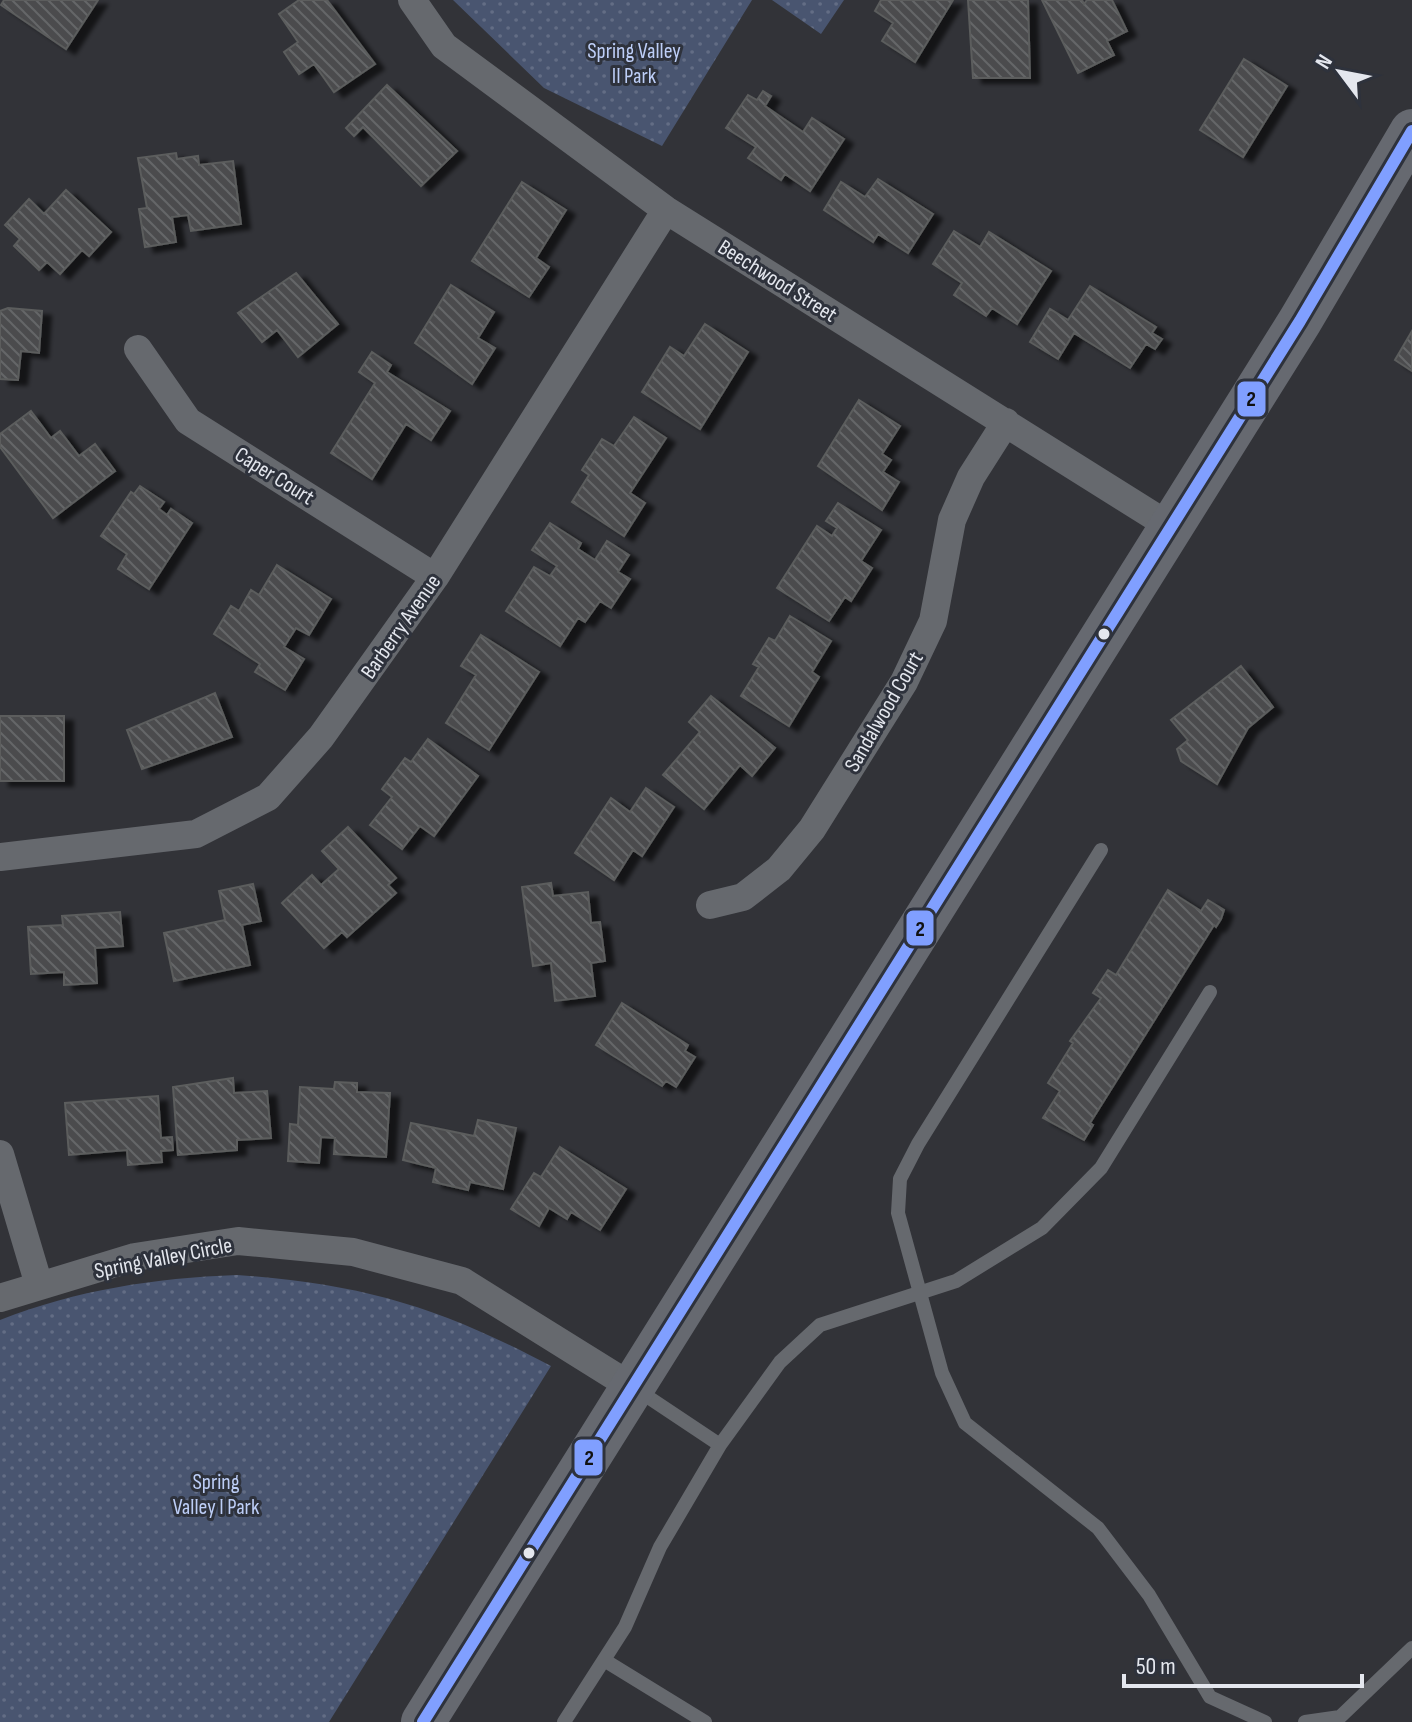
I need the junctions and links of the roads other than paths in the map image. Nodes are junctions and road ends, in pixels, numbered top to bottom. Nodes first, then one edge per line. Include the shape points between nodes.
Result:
1 (412, 0) edge
2 (1412, 131) edge
3 (666, 210) junction
4 (138, 349) dead end
5 (1006, 422) junction
6 (1171, 527) junction
7 (435, 577) junction
8 (1101, 850) dead end
9 (0, 857) edge
10 (710, 905) dead end
11 (1210, 992) dead end
12 (0, 1154) edge
13 (39, 1285) junction
14 (918, 1293) junction
15 (0, 1298) edge
16 (632, 1387) junction
17 (720, 1445) junction
18 (1412, 1648) edge
19 (604, 1660) junction
20 (423, 1722) edge
21 (564, 1722) edge
22 (705, 1722) edge
23 (1265, 1722) edge
24 (1305, 1722) edge

1 - 3 street, Beechwood Street via 444,46
2 - 6 main road
3 - 5 street, Beechwood Street
3 - 7 street, Barberry Avenue
4 - 7 street, Caper Court via 188,421
5 - 6 street, Beechwood Street
5 - 10 street, Sandalwood Court via 971,477 952,520 933,621 904,682 812,829 779,869 743,897
6 - 16 main road
7 - 9 street, Barberry Avenue via 321,737 268,797 196,834
8 - 14 lane via 900,1179 898,1213
11 - 14 lane via 1101,1168 1042,1228 956,1281
12 - 13 street
13 - 15 street, Spring Valley Circle
13 - 16 street, Spring Valley Circle via 135,1257 238,1241 353,1252 462,1281
14 - 17 lane via 820,1325 780,1362
14 - 23 lane via 942,1373 965,1423 1098,1528 1149,1595 1210,1697
16 - 17 lane
16 - 20 main road
17 - 19 lane via 660,1547 625,1627
18 - 24 lane via 1340,1717
19 - 21 lane
19 - 22 lane

